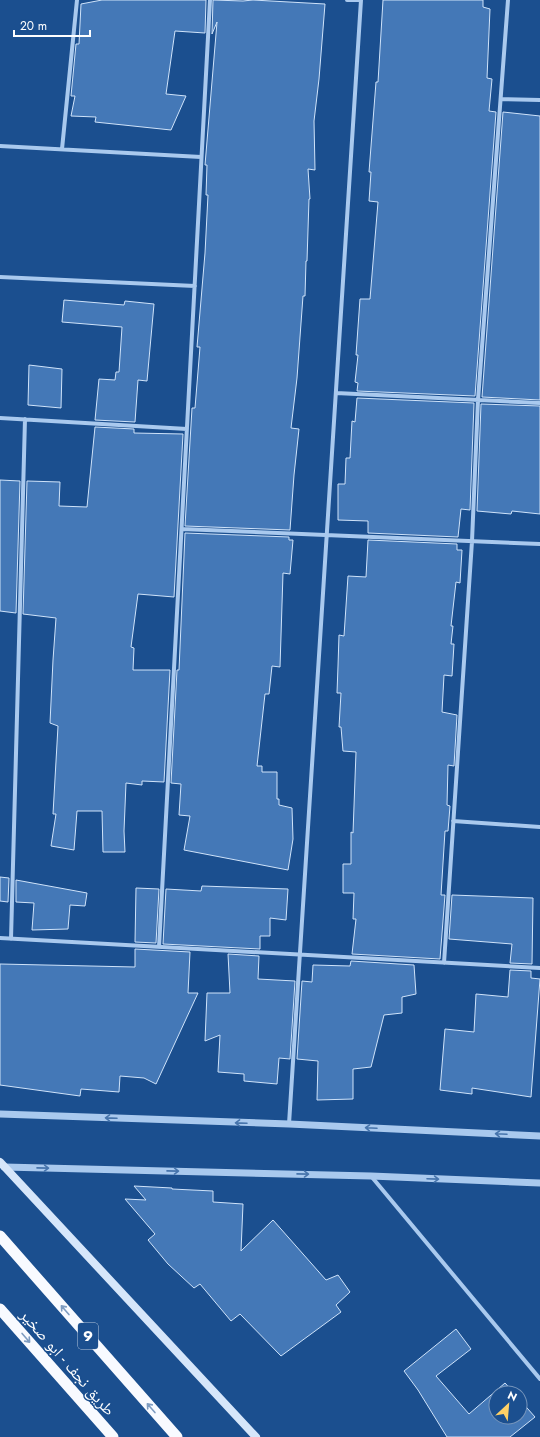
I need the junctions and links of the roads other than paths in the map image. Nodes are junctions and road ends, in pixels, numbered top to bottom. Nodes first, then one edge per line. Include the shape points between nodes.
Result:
1 (78, 0) edge
2 (210, 0) edge
3 (347, 0) edge
4 (361, 0) edge
5 (508, 0) edge
6 (501, 99) junction
7 (540, 100) edge
8 (0, 146) edge
9 (62, 150) junction
10 (201, 157) junction
11 (0, 277) edge
12 (195, 286) junction
13 (336, 393) junction
14 (478, 400) junction
15 (540, 403) edge
16 (0, 418) edge
17 (25, 419) junction
18 (187, 429) junction
19 (182, 529) junction
20 (327, 535) junction
21 (472, 541) junction
22 (540, 544) edge
23 (454, 821) junction
24 (540, 827) edge
25 (0, 938) edge
26 (11, 939) junction
27 (159, 947) junction
28 (300, 955) junction
29 (444, 962) junction
30 (540, 968) edge
31 (0, 1114) edge
32 (289, 1124) junction
33 (540, 1136) edge
34 (2, 1165) edge
35 (371, 1176) junction
36 (540, 1183) edge
37 (0, 1236) edge
38 (0, 1309) edge
39 (540, 1378) edge
40 (113, 1437) edge
41 (177, 1437) edge
42 (256, 1437) edge

1 - 9 street
2 - 10 street
3 - 4 street
4 - 13 street
5 - 6 street
6 - 7 street
6 - 14 street
8 - 9 street
9 - 10 street
10 - 12 street
11 - 12 street
12 - 18 street
13 - 14 street
13 - 20 street
14 - 15 street
14 - 21 street
16 - 17 street
17 - 18 street
17 - 26 street
18 - 19 street
19 - 20 street
19 - 27 street
20 - 21 street
20 - 28 street
21 - 22 street
21 - 23 street
23 - 24 street
23 - 29 street
25 - 26 street
26 - 27 street
27 - 28 street
28 - 29 street
28 - 32 street
29 - 30 street
32 -> 31 street
33 -> 32 street
34 -> 35 street
34 - 42 main road
35 -> 36 street
35 - 39 street
41 -> 37 highway, طريق نجف - ابو صخير / 9
38 -> 40 highway, طريق نجف - ابو صخير

